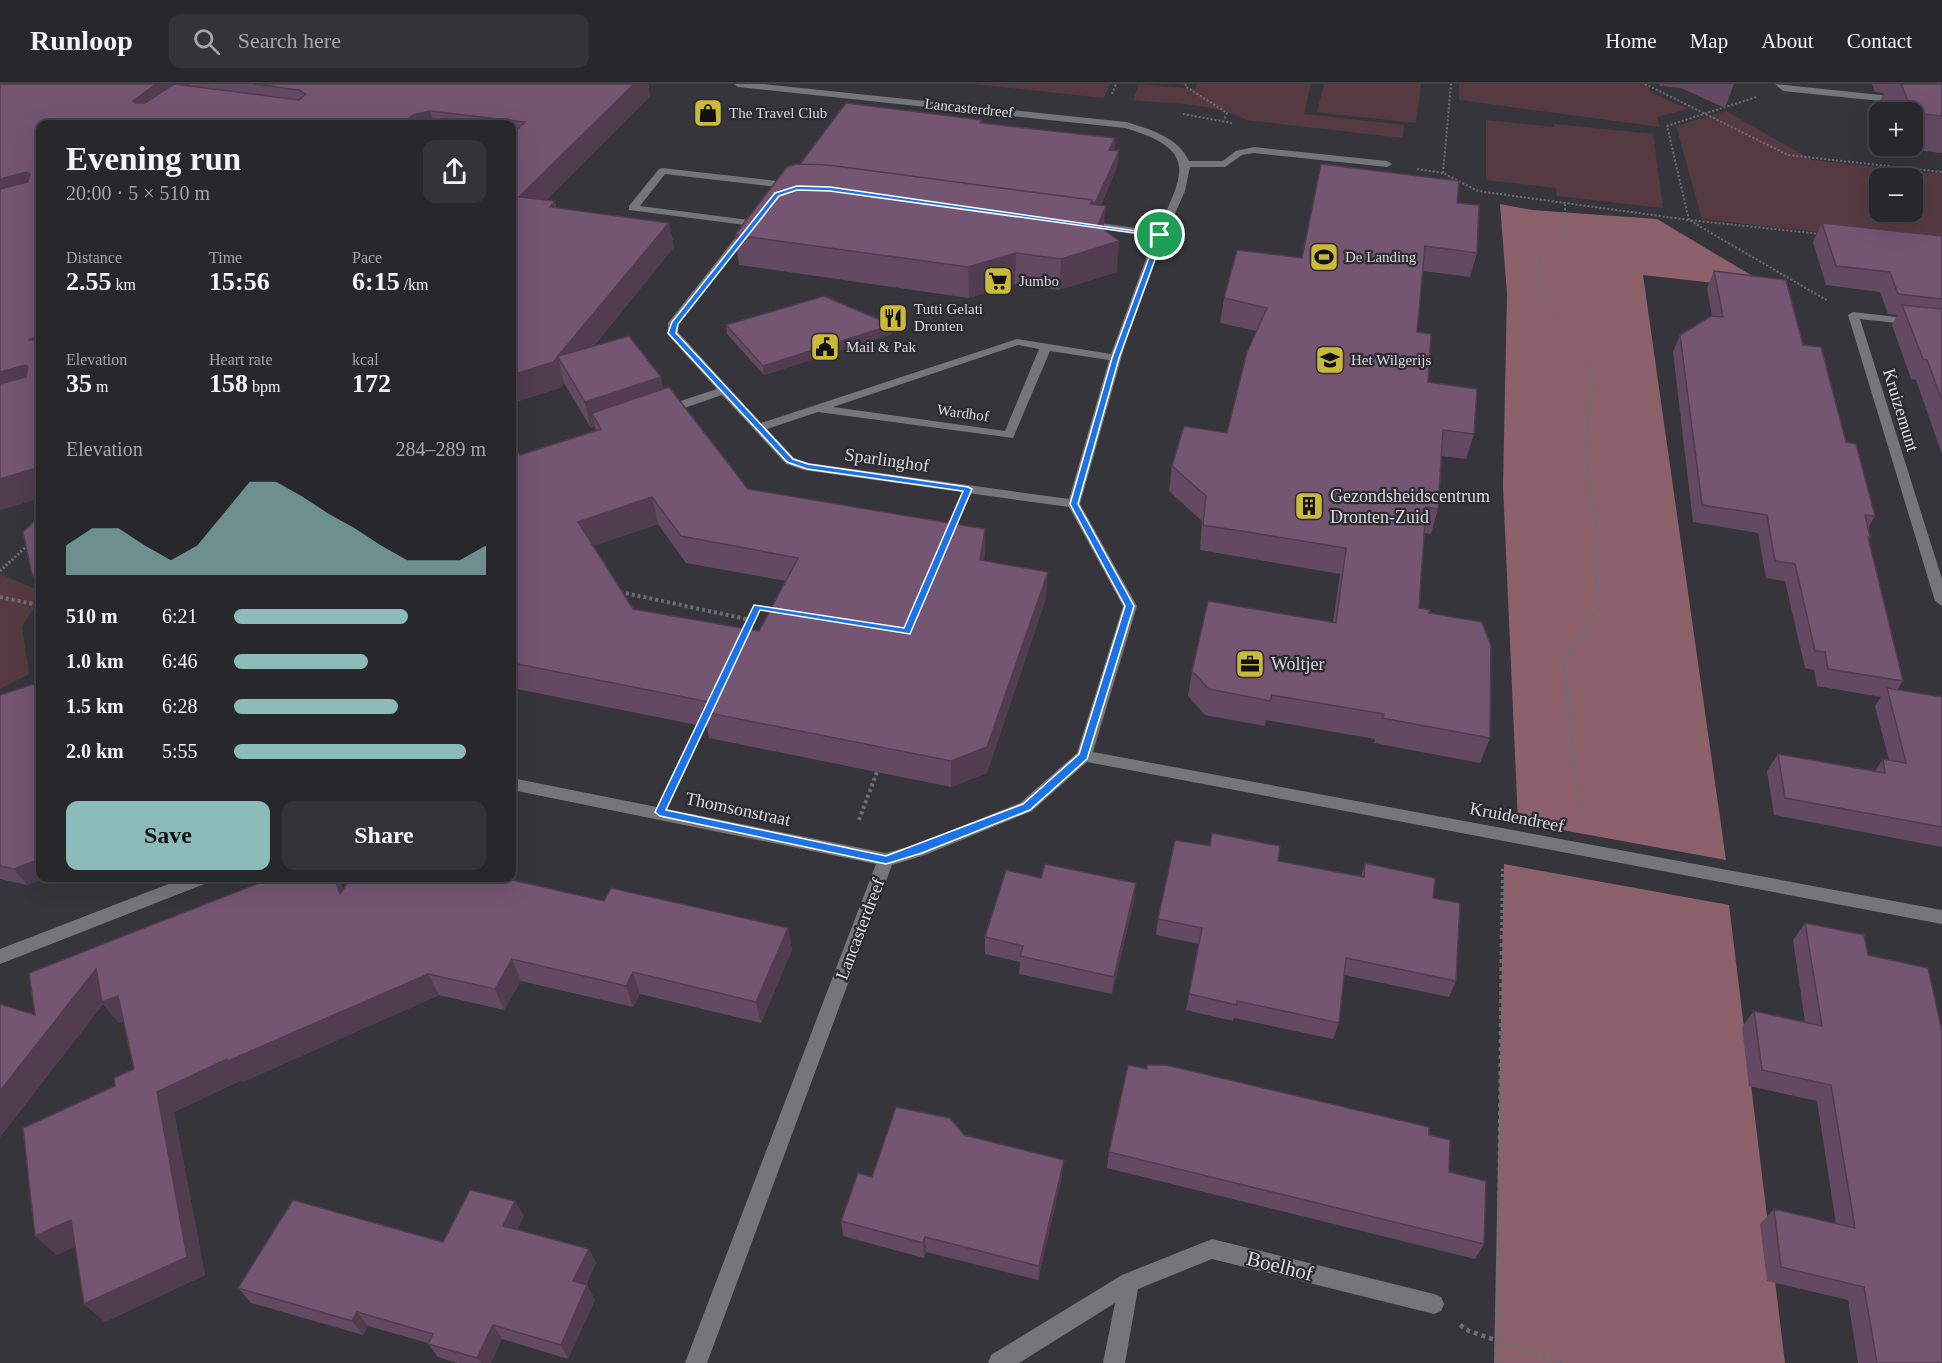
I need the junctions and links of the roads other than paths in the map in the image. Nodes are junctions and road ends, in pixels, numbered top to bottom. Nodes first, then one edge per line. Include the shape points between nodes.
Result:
1 (738, 84) edge
2 (1781, 86) edge
3 (1908, 100) edge
4 (1185, 164) junction
5 (1387, 164) road end
6 (777, 195) edge
7 (1078, 223) edge
8 (1160, 235) junction
9 (1942, 325) edge
10 (1046, 347) junction
11 (1115, 358) junction
12 (725, 390) junction
13 (818, 408) junction
14 (646, 416) edge
15 (760, 427) junction
16 (1074, 504) junction
17 (1942, 601) edge
18 (1084, 756) junction
19 (516, 785) edge
20 (886, 860) junction
21 (191, 882) edge
22 (1942, 917) edge
23 (0, 957) edge
24 (1129, 1282) junction
25 (1434, 1304) road end
26 (696, 1363) edge
27 (999, 1363) edge
28 (1114, 1363) edge

1 - 4 street, Lancasterdreef via 1126,125 1165,140 1179,152
2 - 3 street
4 - 5 street via 1226,164 1239,153 1254,150
4 - 8 street via 1181,185
6 - 12 street, Sparlinghof via 802,187 662,171 633,208 756,220 674,324 672,333
7 - 8 street
8 - 11 street
9 - 17 street, Kruizemunt via 1853,315
10 - 11 street, Wardhof
10 - 13 street, Wardhof via 1017,342
10 - 13 street, Wardhof via 1009,435
11 - 16 street
12 - 14 street
12 - 15 street, Sparlinghof
13 - 15 street, Wardhof
15 - 16 street, Sparlinghof via 790,461 800,465
16 - 18 street via 1130,606
18 - 20 street, Lancasterdreef via 1026,807
18 - 22 street, Kruidendreef
19 - 20 street, Thomsonstraat
20 - 26 street, Lancasterdreef
21 - 23 street
24 - 25 street, Boelhof via 1212,1249
24 - 27 street, Boelhof
24 - 28 street

